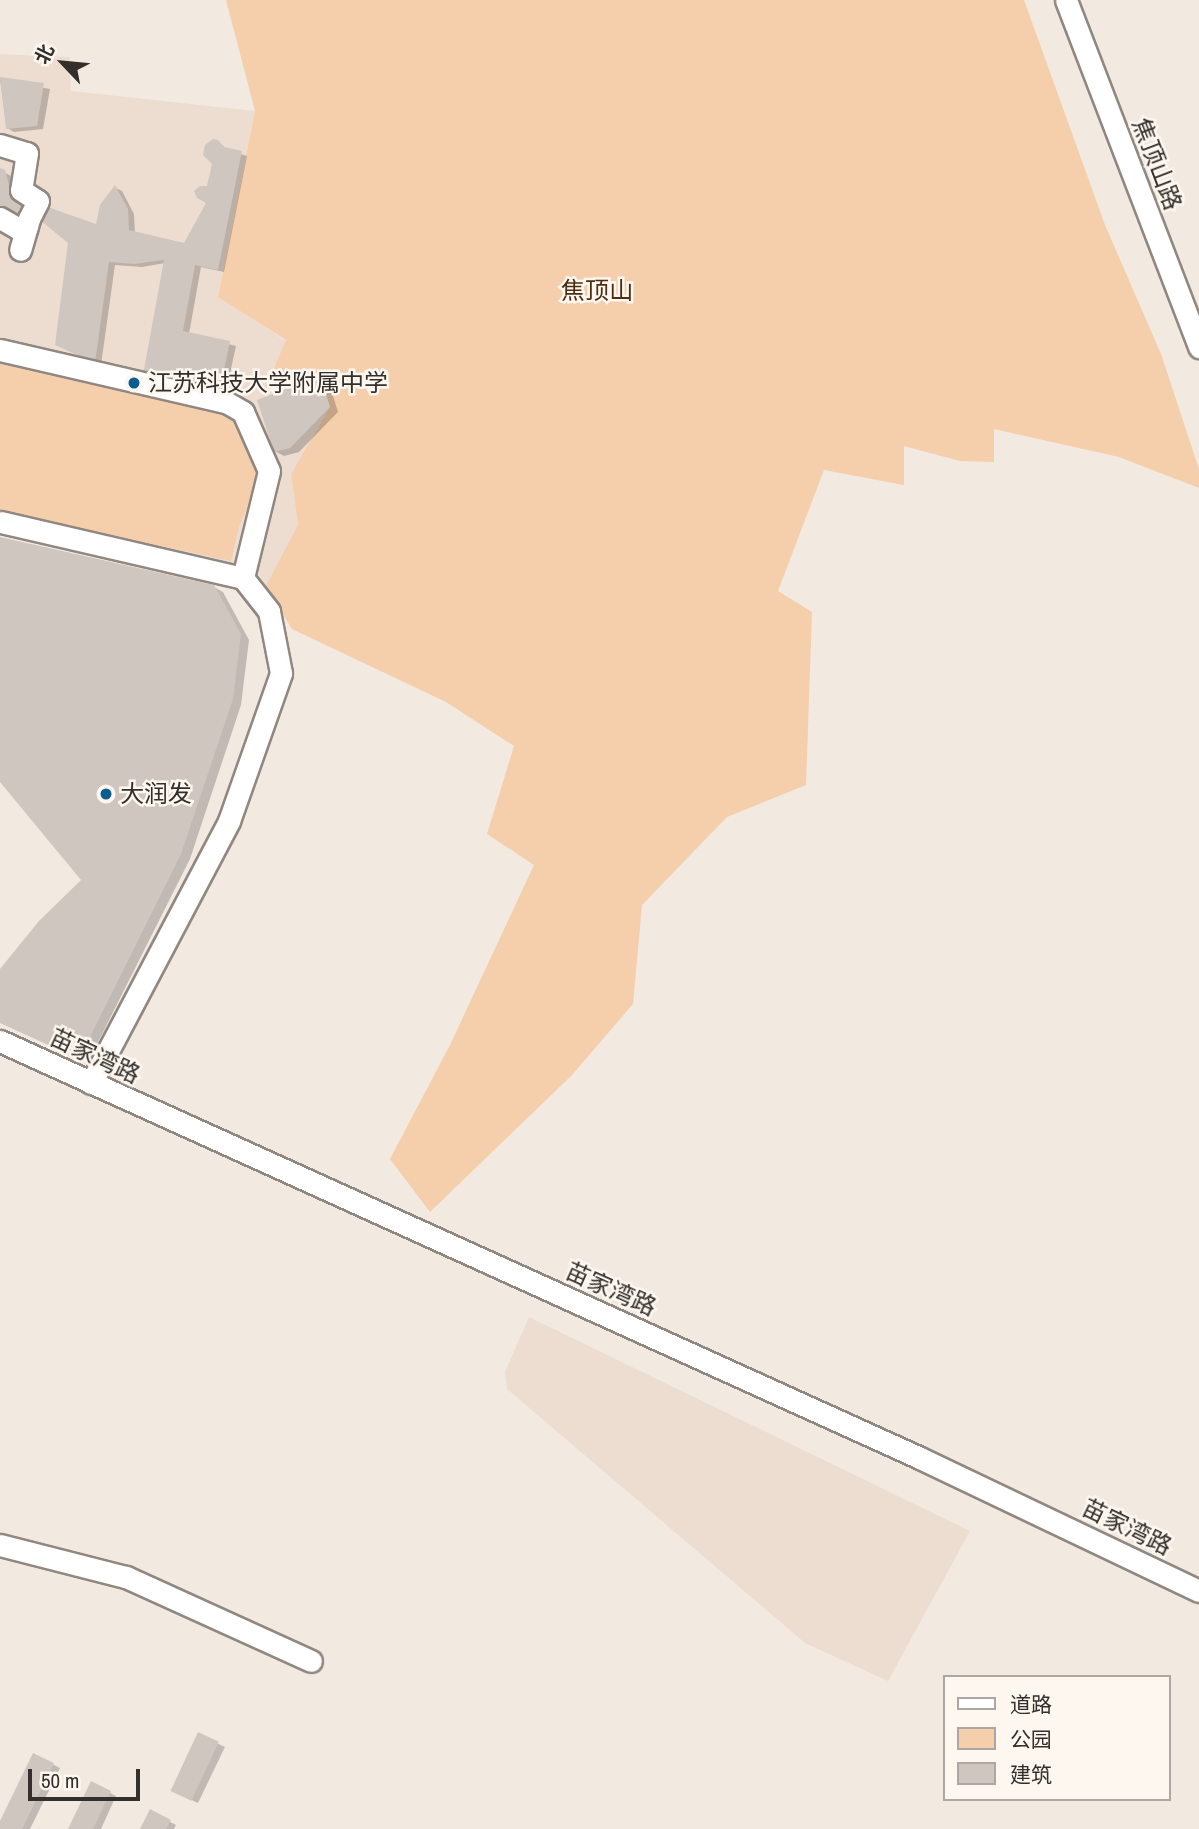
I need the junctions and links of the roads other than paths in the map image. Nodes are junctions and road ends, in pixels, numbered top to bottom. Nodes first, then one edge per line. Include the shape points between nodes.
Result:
1 (1066, 0) edge
2 (0, 145) edge
3 (0, 218) edge
4 (27, 227) junction
5 (20, 250) dead end
6 (1199, 347) edge
7 (0, 350) edge
8 (0, 522) edge
9 (244, 572) junction
10 (0, 1041) edge
11 (91, 1083) junction
12 (0, 1545) edge
13 (1199, 1591) edge
14 (311, 1661) dead end

1 - 6 street, 焦顶山路
2 - 4 street via 27,153 21,190 38,201
3 - 4 street via 19,229
4 - 5 street
7 - 9 street via 226,402 243,412 269,471
8 - 9 street
9 - 11 street via 269,611 282,673 229,821
10 - 11 street, 苗家湾路
11 - 13 street, 苗家湾路 via 920,1458
12 - 14 street via 126,1577

